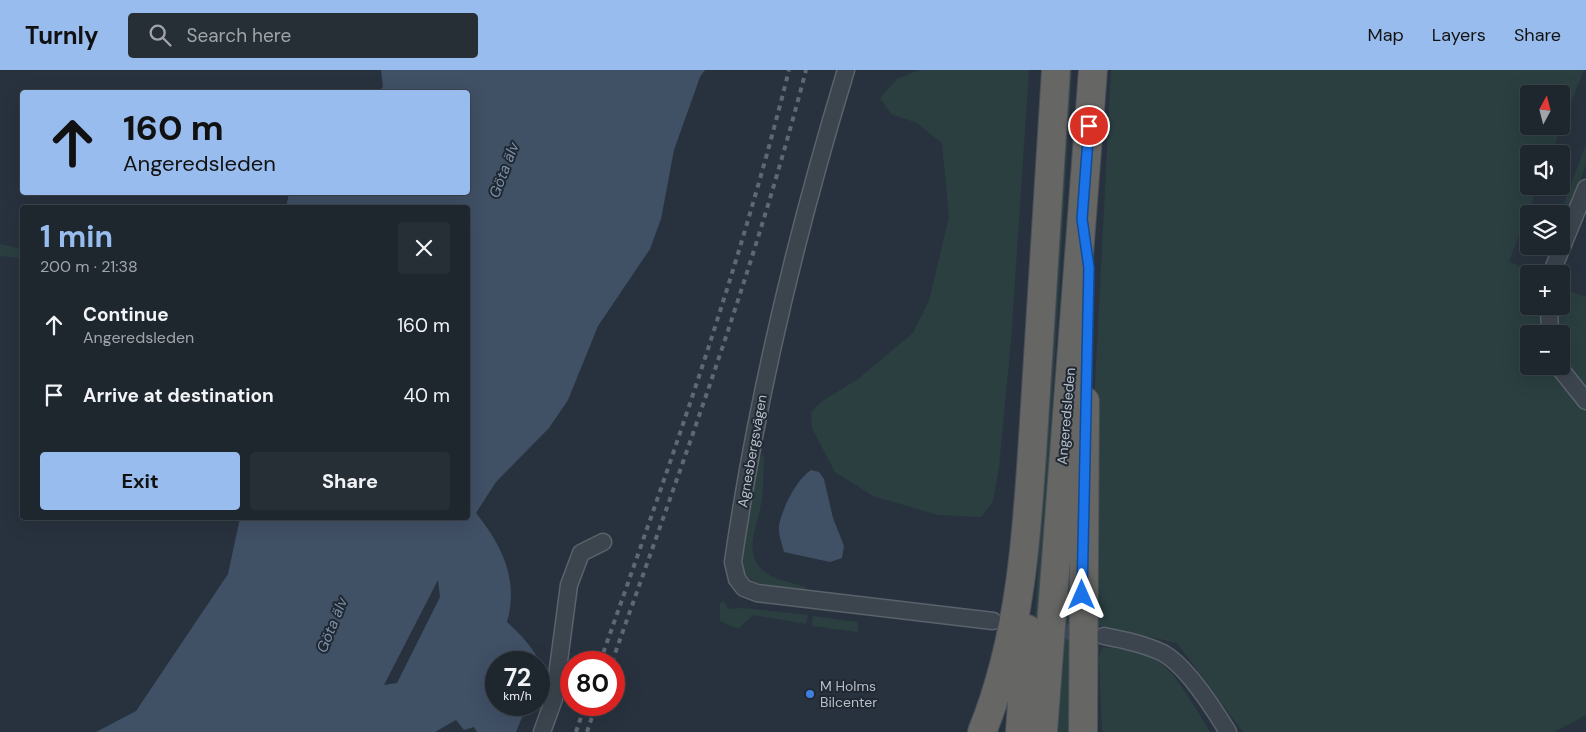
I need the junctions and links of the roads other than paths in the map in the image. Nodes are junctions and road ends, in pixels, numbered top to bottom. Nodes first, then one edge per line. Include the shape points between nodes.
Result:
1 (846, 70) edge
2 (1056, 70) edge
3 (1093, 70) edge
4 (1586, 188) edge
5 (1082, 219) junction
6 (1555, 265) edge
7 (1565, 375) edge
8 (1586, 401) edge
9 (1029, 494) junction
10 (603, 542) dead end
11 (993, 621) dead end
12 (1104, 636) tunnel mouth
13 (542, 732) edge
14 (982, 732) edge
15 (1020, 732) edge
16 (1043, 732) edge
17 (1083, 732) edge
18 (1228, 732) edge

1 - 11 street, Agnesbergsvägen via 764,383 743,494 734,571 744,588 757,593
2 - 9 highway
3 - 5 highway, Angeredsleden
4 - 6 street
5 - 16 highway, Angeredsleden
5 - 17 highway via 1089,268 1083,486
7 - 8 street
9 - 14 highway via 1014,628 1000,684
9 - 15 highway via 1030,585
10 - 13 street via 581,553 569,585 554,699
12 - 18 street via 1138,643 1165,654 1197,685

